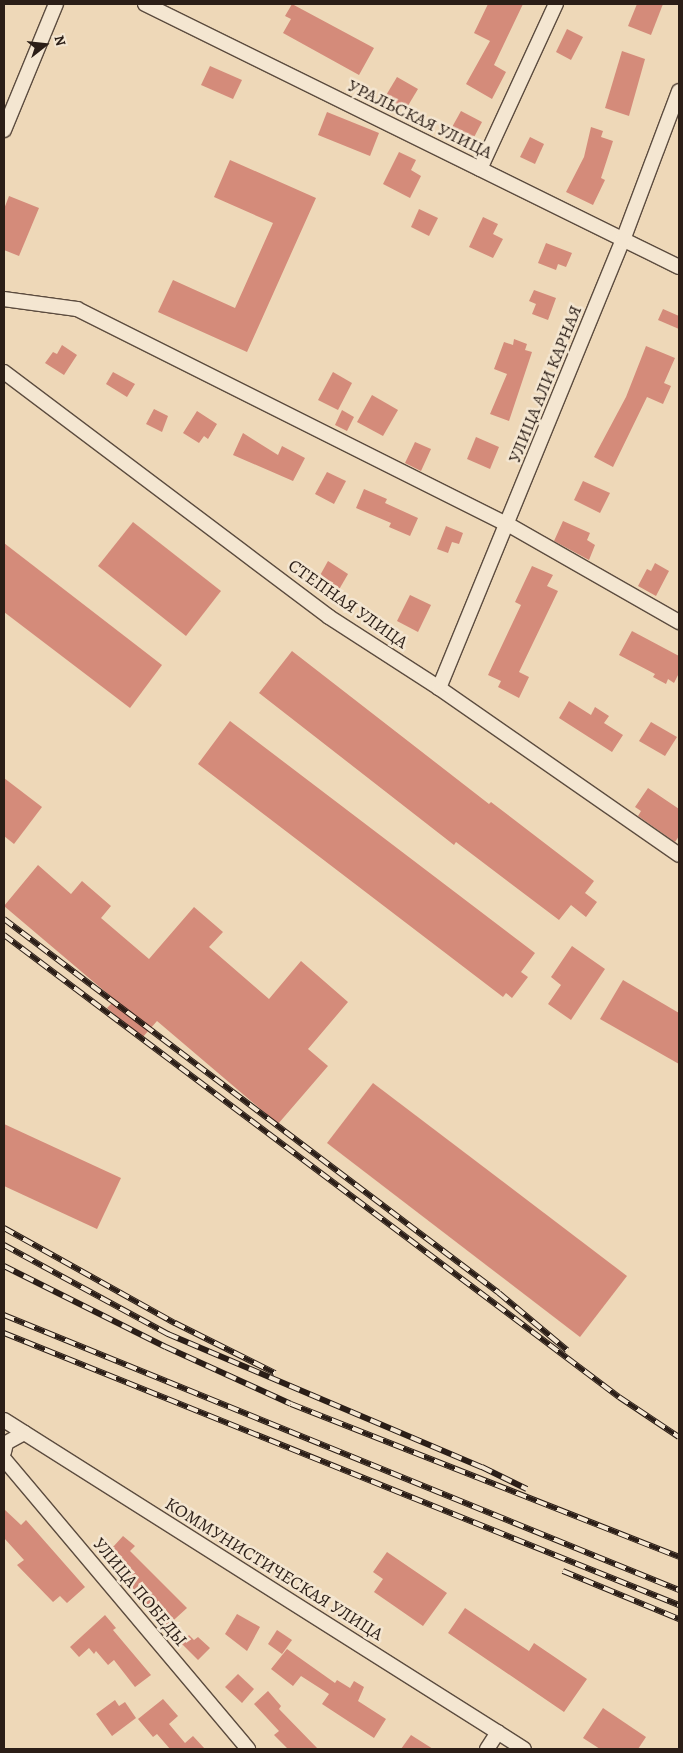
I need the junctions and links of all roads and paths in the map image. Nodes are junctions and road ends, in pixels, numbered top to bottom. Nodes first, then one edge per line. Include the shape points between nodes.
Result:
1 (56, 4) edge
2 (145, 4) edge
3 (556, 4) edge
4 (679, 90) edge
5 (4, 130) edge
6 (480, 169) junction
7 (623, 240) junction
8 (679, 267) edge
9 (4, 299) edge
10 (4, 372) edge
11 (509, 525) junction
12 (679, 622) edge
13 (439, 688) junction
14 (679, 855) edge
15 (4, 1420) edge
16 (24, 1433) junction
17 (4, 1452) edge
18 (4, 1460) edge
19 (498, 1732) junction
20 (248, 1749) edge
21 (487, 1749) edge
22 (524, 1749) edge

1 - 5 street
2 - 6 street, УРАЛЬСКАЯ УЛИЦА
3 - 6 street
4 - 7 street, УЛИЦА АЛИ КАРНАЯ
6 - 7 street, УРАЛЬСКАЯ УЛИЦА
7 - 8 street, УРАЛЬСКАЯ УЛИЦА
7 - 11 street, УЛИЦА АЛИ КАРНАЯ
9 - 11 street via 77,309
10 - 13 street, СТЕПНАЯ УЛИЦА via 329,616
11 - 12 street
11 - 13 street, УЛИЦА АЛИ КАРНАЯ
13 - 14 street, СТЕПНАЯ УЛИЦА
15 - 16 street, КОММУНИСТИЧЕСКАЯ УЛИЦА
16 - 17 street via 6,1443
16 - 19 street, КОММУНИСТИЧЕСКАЯ УЛИЦА
18 - 20 street, УЛИЦА ПОБЕДЫ
19 - 21 street
19 - 22 street, КОММУНИСТИЧЕСКАЯ УЛИЦА

